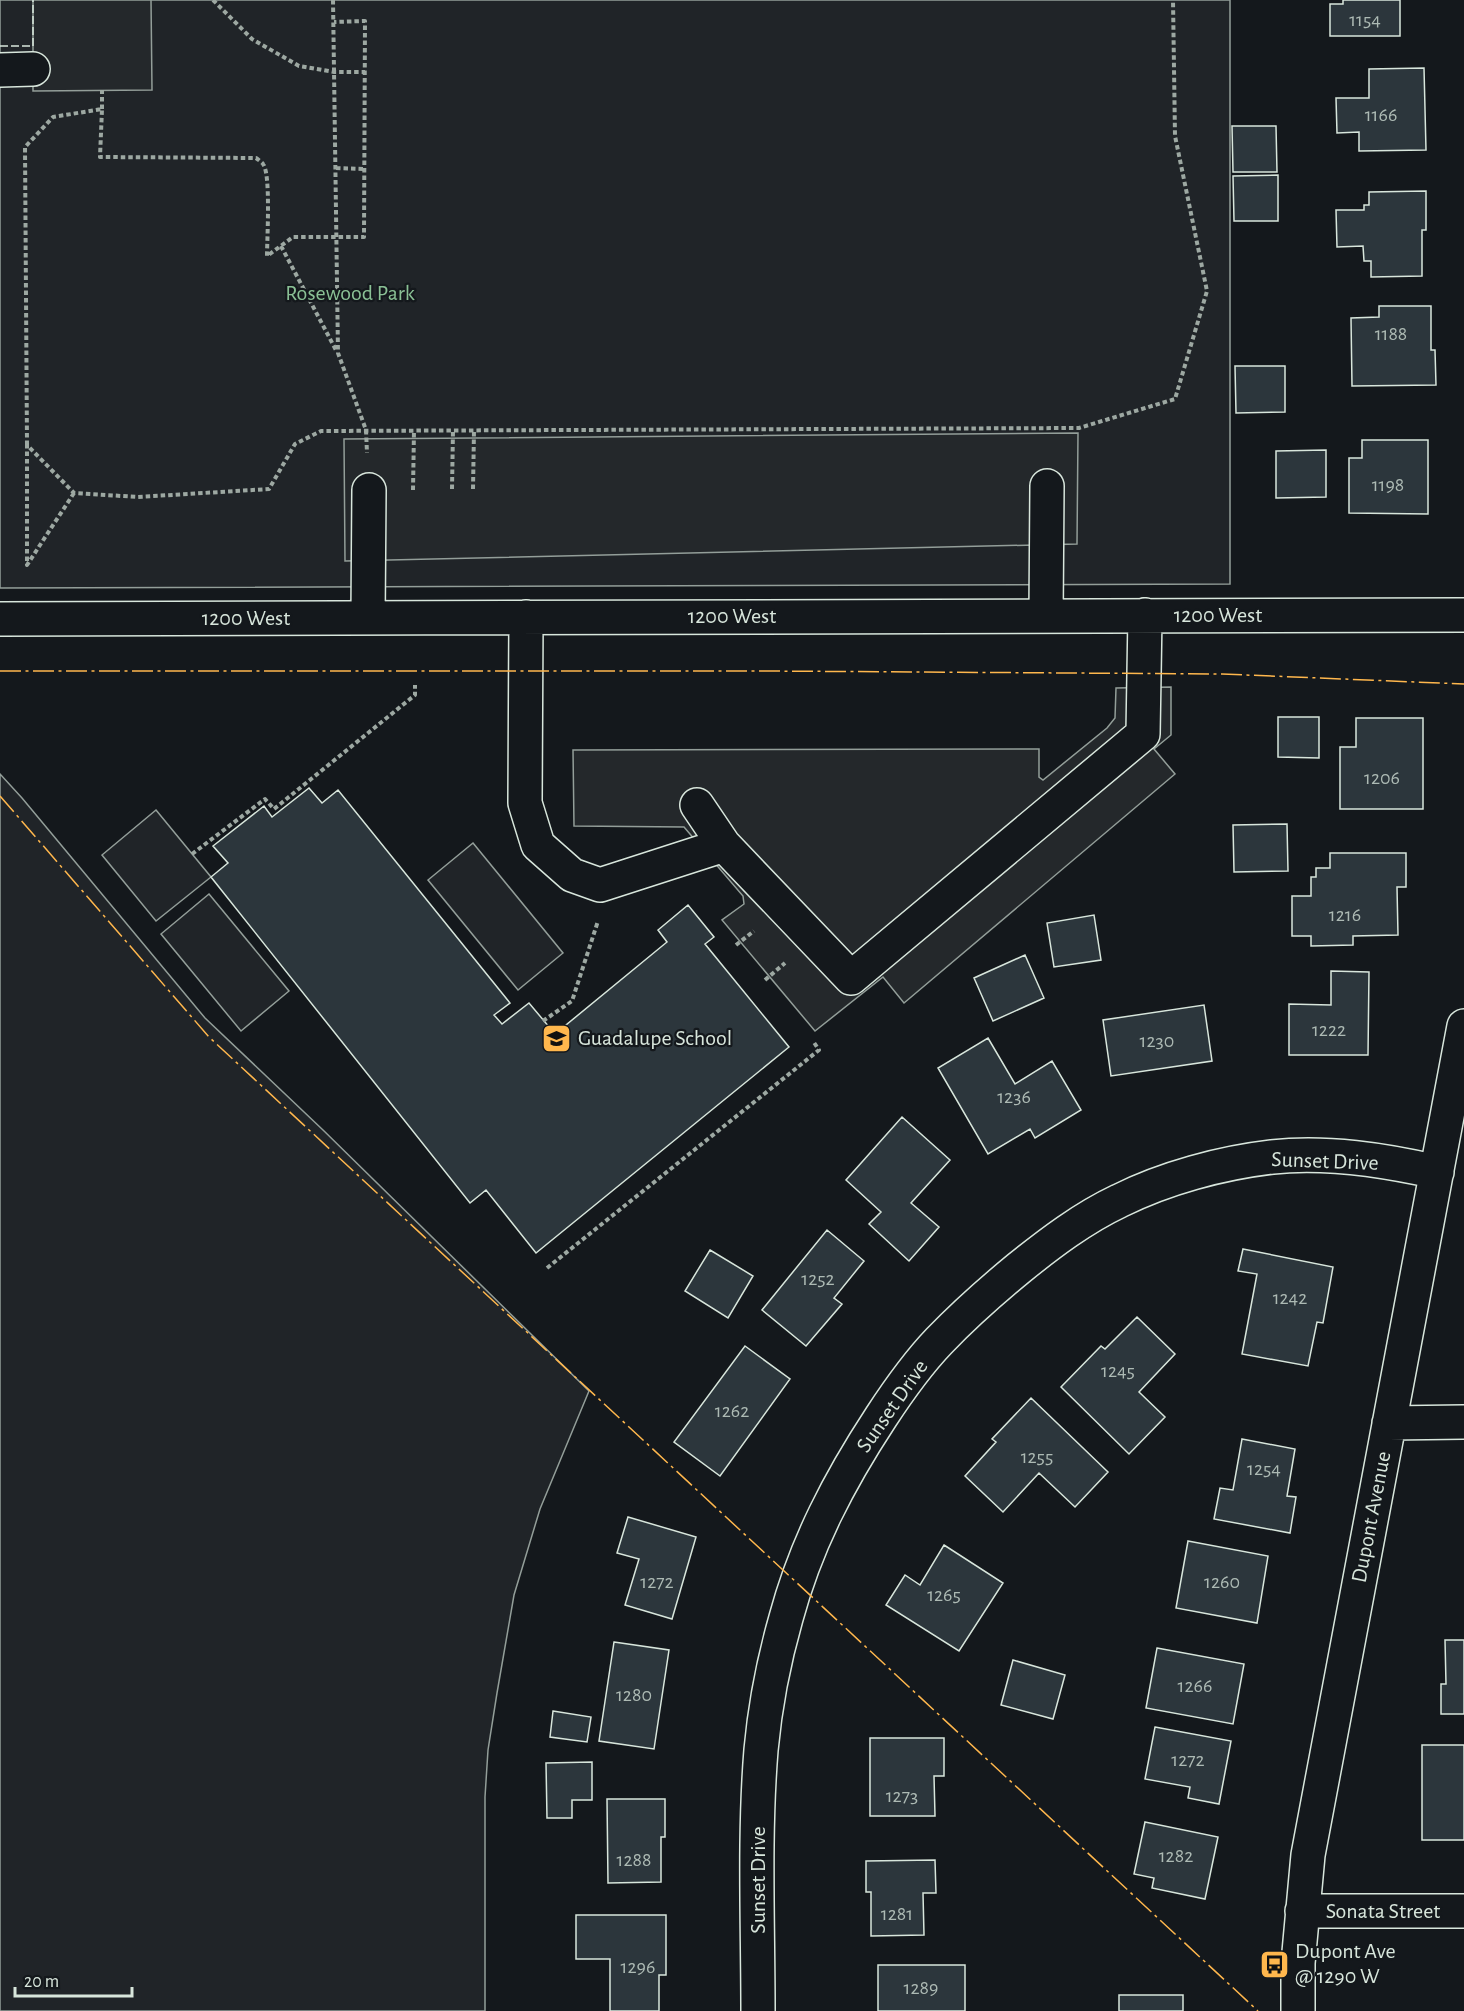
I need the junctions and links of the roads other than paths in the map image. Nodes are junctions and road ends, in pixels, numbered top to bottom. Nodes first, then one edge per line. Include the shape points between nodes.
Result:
1 (33, 69) dead end
2 (0, 70) edge
3 (1047, 486) dead end
4 (369, 490) dead end
5 (1145, 615) junction
6 (1464, 615) edge
7 (1046, 616) junction
8 (526, 617) junction
9 (368, 618) junction
10 (0, 619) edge
11 (697, 805) dead end
12 (724, 844) junction
13 (1464, 1026) edge
14 (1437, 1172) junction
15 (1464, 1422) edge
16 (1389, 1423) junction
17 (1302, 1911) junction
18 (1464, 1911) edge
19 (758, 2011) edge
20 (1298, 2011) edge

1 - 2 street
3 - 7 street
4 - 9 street
5 - 6 street, 1200 West
5 - 7 street, 1200 West
5 - 12 street via 1143,734 851,978
7 - 8 street, 1200 West
8 - 9 street, 1200 West
8 - 12 street via 525,803 538,846 572,875 600,885
9 - 10 street, 1200 West
11 - 12 street
13 - 14 street, Dupont Avenue
14 - 16 street, Dupont Avenue
14 - 19 street, Sunset Drive via 1340,1157 1284,1156 1238,1163 1162,1183 1119,1201 1036,1254 937,1343 896,1395 830,1501 802,1563 785,1620 761,1746
15 - 16 street
16 - 17 street, Dupont Avenue via 1308,1856
17 - 18 street, Sonata Street
17 - 20 street, Dupont Avenue

